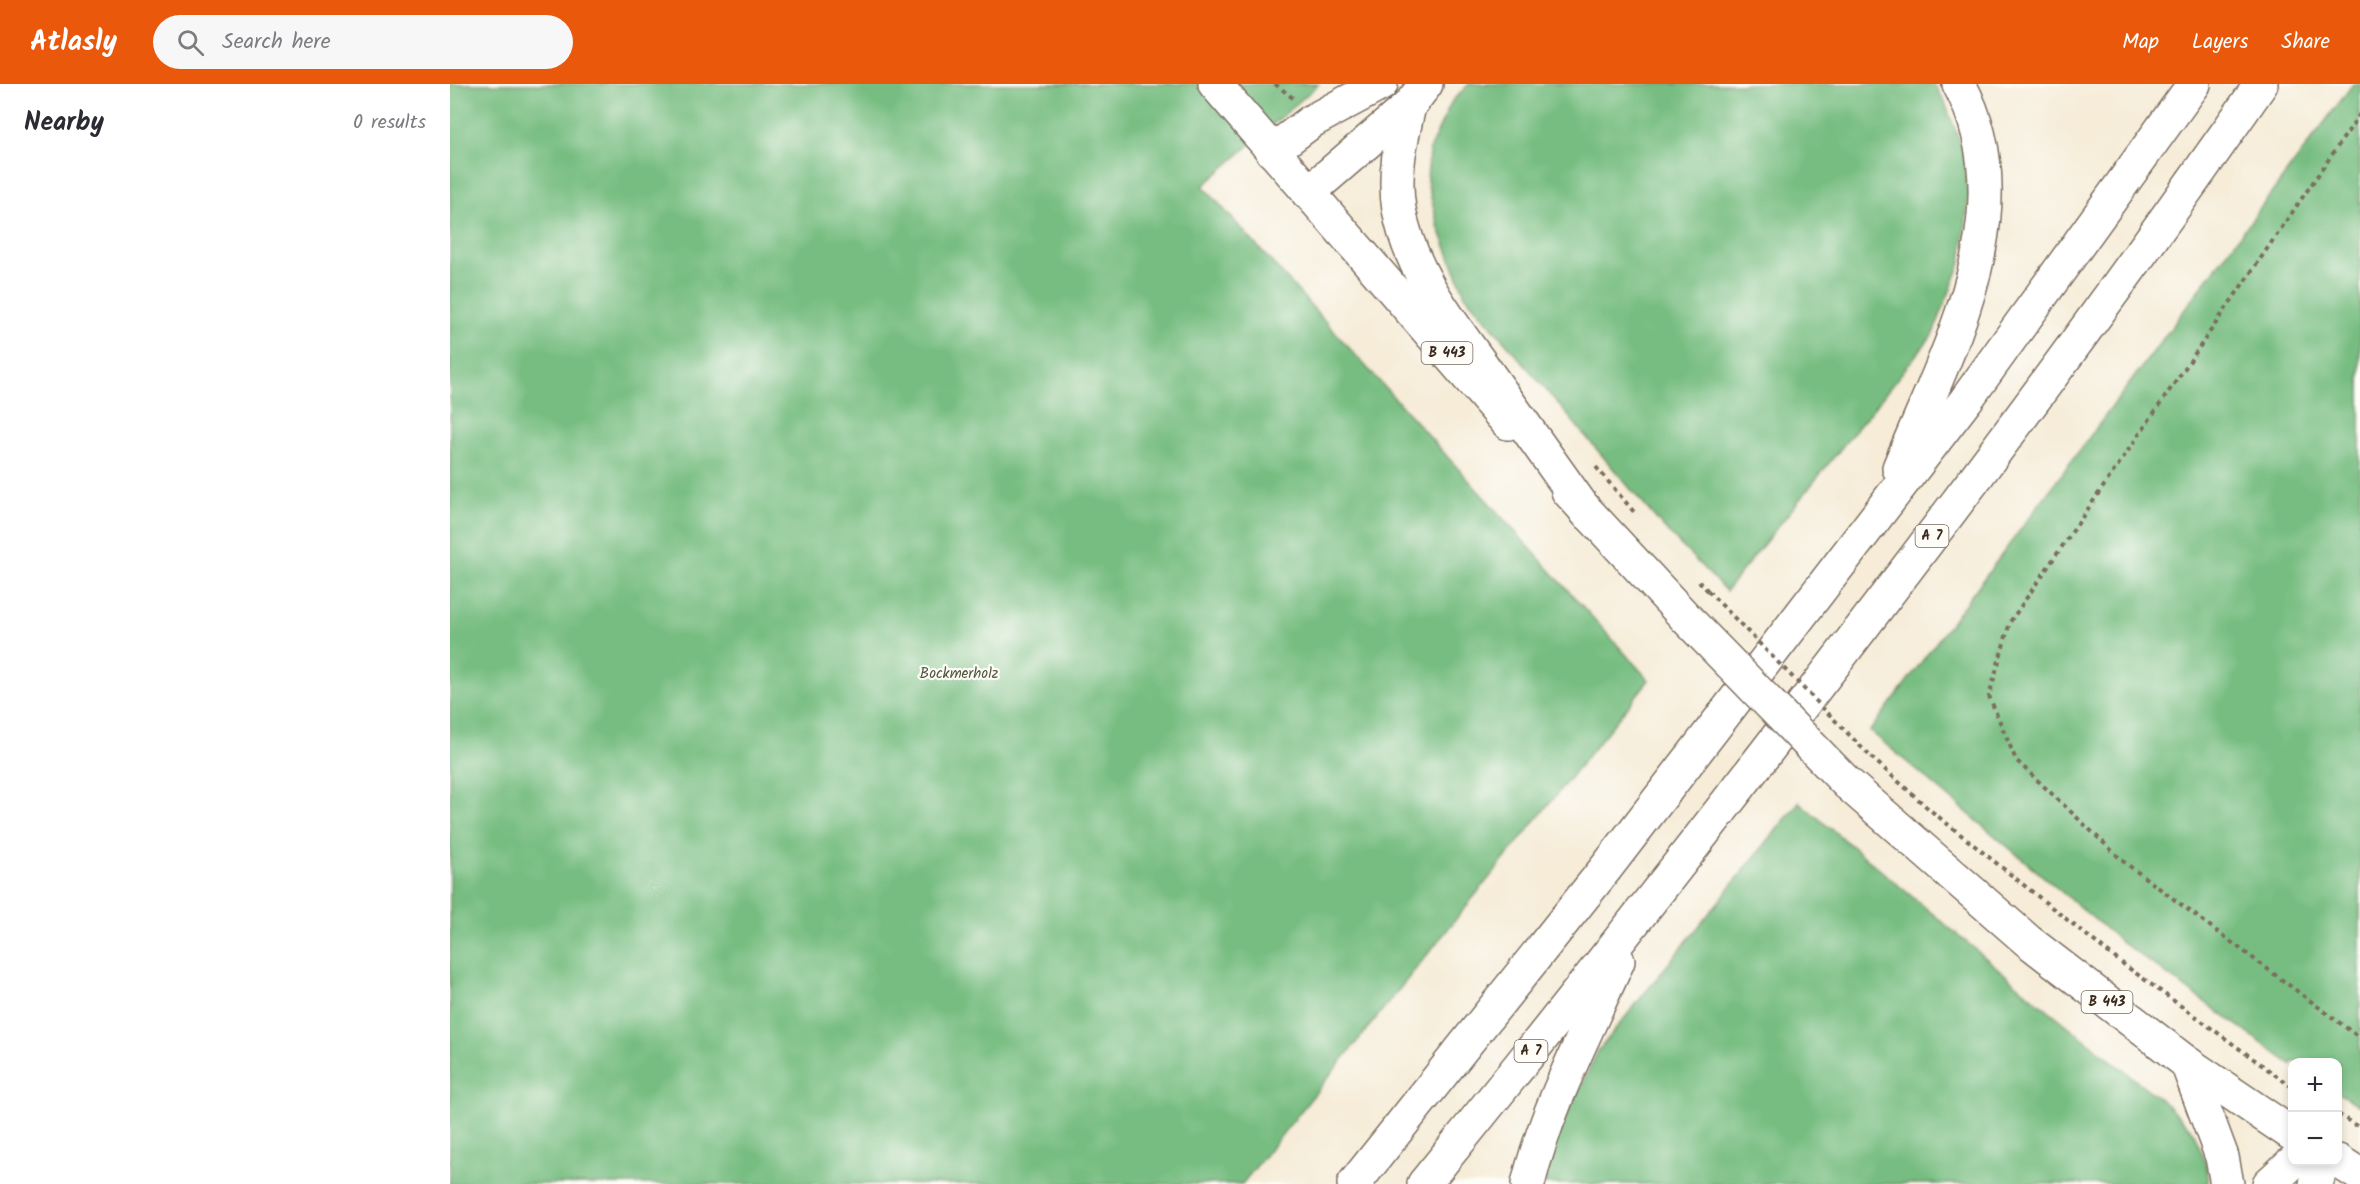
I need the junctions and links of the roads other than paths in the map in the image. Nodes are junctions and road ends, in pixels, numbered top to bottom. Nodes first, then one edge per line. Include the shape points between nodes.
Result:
1 (1215, 84) edge
2 (1381, 84) edge
3 (1959, 84) edge
4 (2194, 84) edge
5 (2261, 84) edge
6 (1418, 95) edge
7 (1272, 151) junction
8 (1308, 193) junction
9 (1884, 505) junction
10 (1587, 513) junction
11 (1637, 918) junction
12 (2187, 1063) junction
13 (2288, 1131) edge
14 (2342, 1164) edge
15 (2288, 1166) edge
16 (2321, 1166) edge
17 (2360, 1175) edge
18 (1354, 1184) edge
19 (1424, 1184) edge
20 (1528, 1184) edge
21 (2227, 1184) edge
22 (2269, 1184) edge
23 (2316, 1184) edge

1 - 7 main road
2 - 7 main road via 1312,121
3 - 9 main road via 1981,147 1986,210 1983,242 1957,324
4 - 9 main road via 1966,400
5 - 11 main road, A 7 via 2110,298 1925,546
6 - 8 main road
6 - 10 main road via 1398,150 1397,179 1399,208 1416,268
7 - 8 main road
8 - 10 main road, B 443
9 - 18 main road via 1606,868
10 - 12 main road, B 443, bridge via 1847,783 2028,940
11 - 19 main road, A 7
11 - 20 main road via 1552,1109
12 - 13 main road, B 443
12 - 21 main road via 2222,1157
14 - 17 main road
15 - 22 main road
16 - 23 main road

